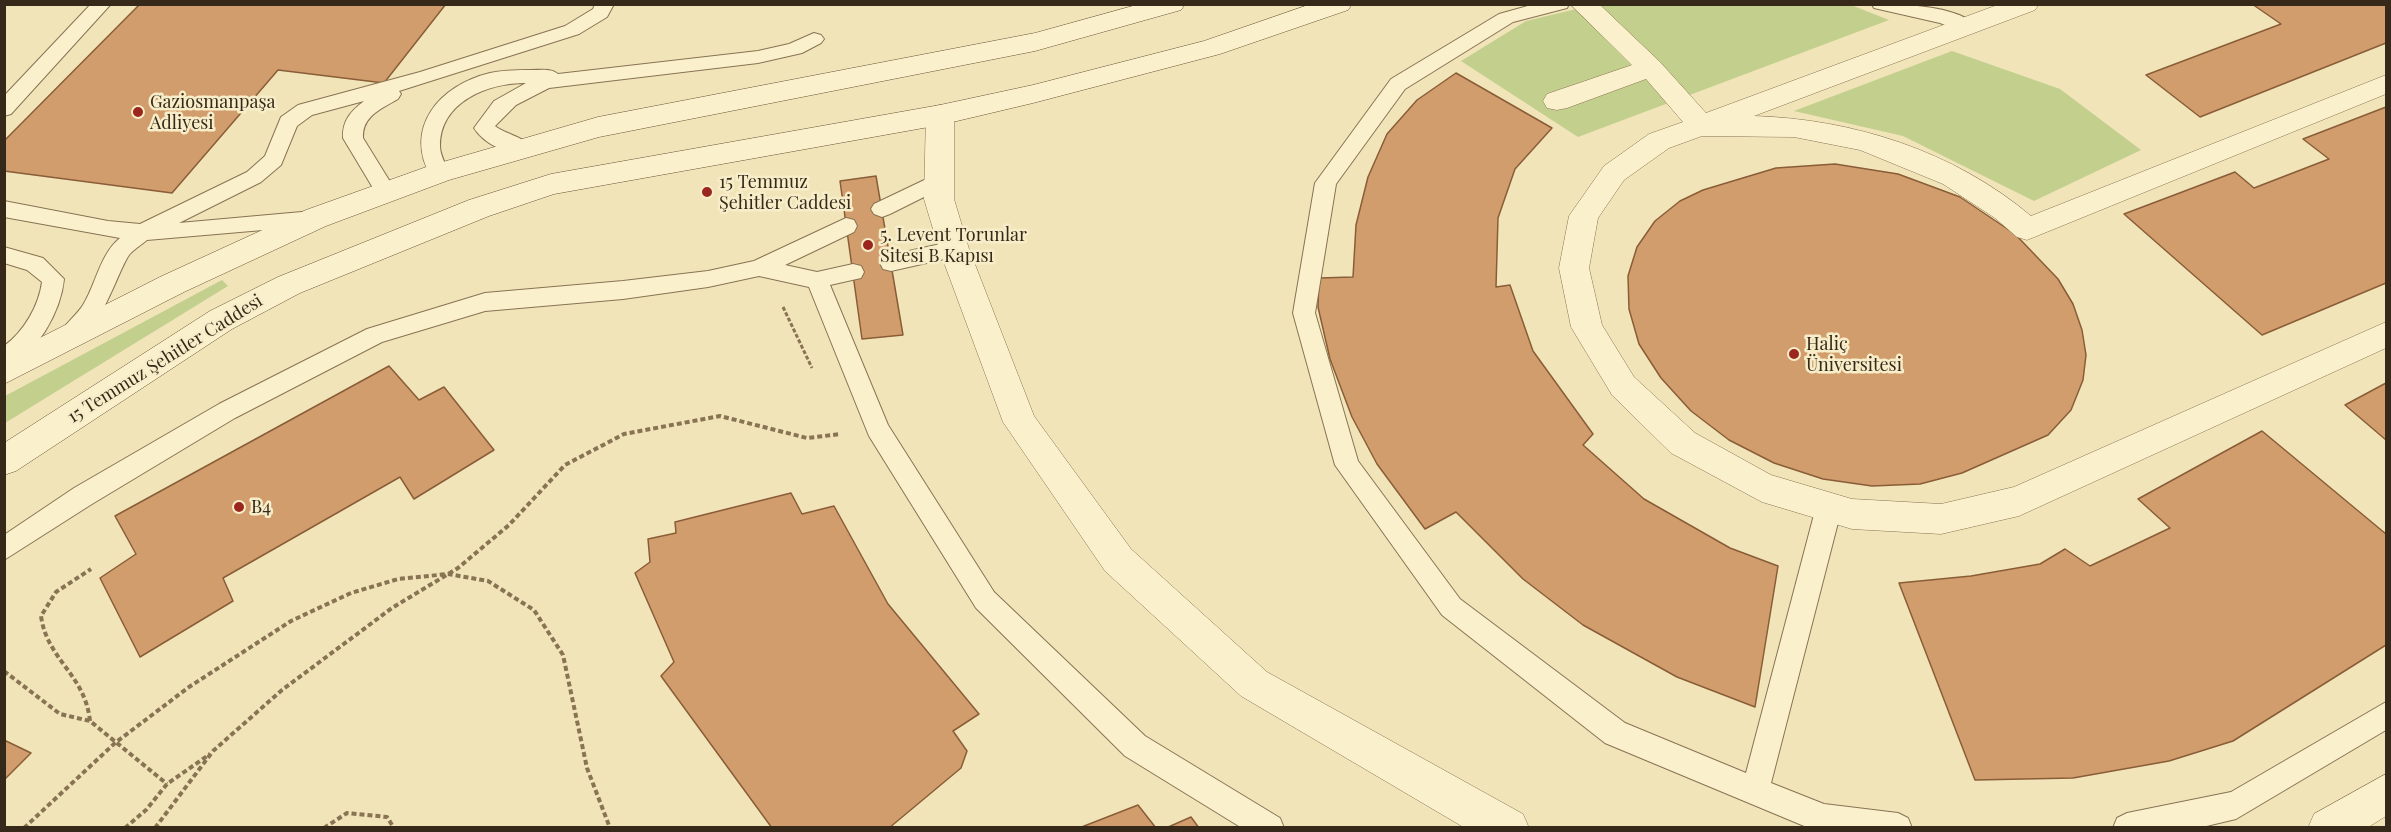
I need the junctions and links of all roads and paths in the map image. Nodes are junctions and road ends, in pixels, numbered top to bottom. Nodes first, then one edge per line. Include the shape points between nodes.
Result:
1 (102, 4) edge
2 (605, 4) edge
3 (1172, 4) edge
4 (1339, 4) edge
5 (1560, 4) edge
6 (1583, 4) edge
7 (1881, 4) edge
8 (2026, 4) edge
9 (1966, 27) junction
10 (814, 39) dead end
11 (1651, 68) junction
12 (426, 76) junction
13 (581, 76) junction
14 (2386, 84) edge
15 (1557, 101) dead end
16 (4, 109) edge
17 (940, 115) junction
18 (1702, 126) junction
19 (521, 148) junction
20 (439, 173) junction
21 (939, 181) junction
22 (387, 193) junction
23 (4, 209) edge
24 (882, 209) dead end
25 (316, 218) junction
26 (846, 226) dead end
27 (142, 232) junction
28 (954, 249) junction
29 (4, 255) edge
30 (891, 263) dead end
31 (759, 268) junction
32 (853, 272) dead end
33 (817, 280) junction
34 (778, 298) dead end
35 (2386, 334) edge
36 (66, 339) junction
37 (4, 358) edge
38 (4, 371) edge
39 (813, 371) dead end
40 (838, 423) dead end
41 (843, 434) junction
42 (848, 444) dead end
43 (4, 461) edge
44 (1829, 507) junction
45 (4, 549) edge
46 (91, 569) dead end
47 (448, 574) junction
48 (4, 671) edge
49 (2386, 715) edge
50 (90, 721) junction
51 (115, 743) junction
52 (213, 751) junction
53 (166, 784) junction
54 (1755, 791) junction
55 (2386, 794) edge
56 (24, 828) edge
57 (125, 828) edge
58 (155, 828) edge
59 (324, 828) edge
60 (394, 828) edge
61 (610, 828) edge
62 (1270, 828) edge
63 (1509, 828) edge
64 (1898, 828) edge
65 (2127, 828) edge
66 (2328, 828) edge

1 - 16 lane
2 - 12 lane via 594,17 572,30
3 - 19 street via 1035,42 598,128
4 - 17 street, 15 Temmuz Şehitler Caddesi via 1211,48
5 - 54 lane via 1506,18 1398,84 1326,183 1304,313 1347,465 1451,607 1615,733
6 - 11 street
7 - 9 lane via 1945,18
8 - 9 street
9 - 18 street
10 - 13 lane via 795,49 758,57
11 - 15 street
11 - 18 street
12 - 22 lane via 369,105 353,120 353,142
12 - 27 lane via 305,110 288,122 274,160 254,177
13 - 19 lane via 545,82 491,112 484,128 498,140
13 - 20 lane via 494,79 453,98 434,122 429,148
14 - 18 street via 2027,229 2009,212 1961,181 1860,141 1772,125
17 - 21 street
17 - 43 street, 15 Temmuz Şehitler Caddesi via 550,184 468,212 289,285 221,320
18 - 44 street via 1659,141 1614,172 1584,216 1574,268 1587,327 1623,386 1683,443 1762,487
19 - 20 street
20 - 22 street
21 - 24 lane
21 - 28 street via 939,199
22 - 25 street
23 - 27 lane
25 - 27 lane via 156,234
25 - 36 street
26 - 31 lane
27 - 36 lane via 121,249 92,311
28 - 30 lane
28 - 63 street via 1020,423 1118,560 1254,684
29 - 37 lane via 35,264 53,279 51,300 23,345
31 - 33 lane
31 - 45 lane via 623,290 485,302 375,335 227,411 83,496
32 - 33 lane
33 - 62 lane via 878,429 985,600 1135,746
34 - 39 path
35 - 44 street via 2019,501 1941,519 1852,514
36 - 38 street
40 - 41 path
41 - 42 path
41 - 47 path via 807,438 720,416 624,434 565,465 509,525
44 - 54 lane
46 - 50 path via 56,592 41,616 45,638 90,702
47 - 51 path via 398,579 351,593 291,621 189,687
47 - 52 path via 392,608 282,690
47 - 61 path via 488,581 534,610 563,656 587,768
48 - 50 path via 60,714
49 - 65 lane via 2236,805
50 - 51 path
51 - 53 path
51 - 56 path
52 - 53 path
52 - 58 path
53 - 57 path via 146,810
54 - 64 lane via 1824,819
55 - 66 street
59 - 60 path via 347,813 387,817

